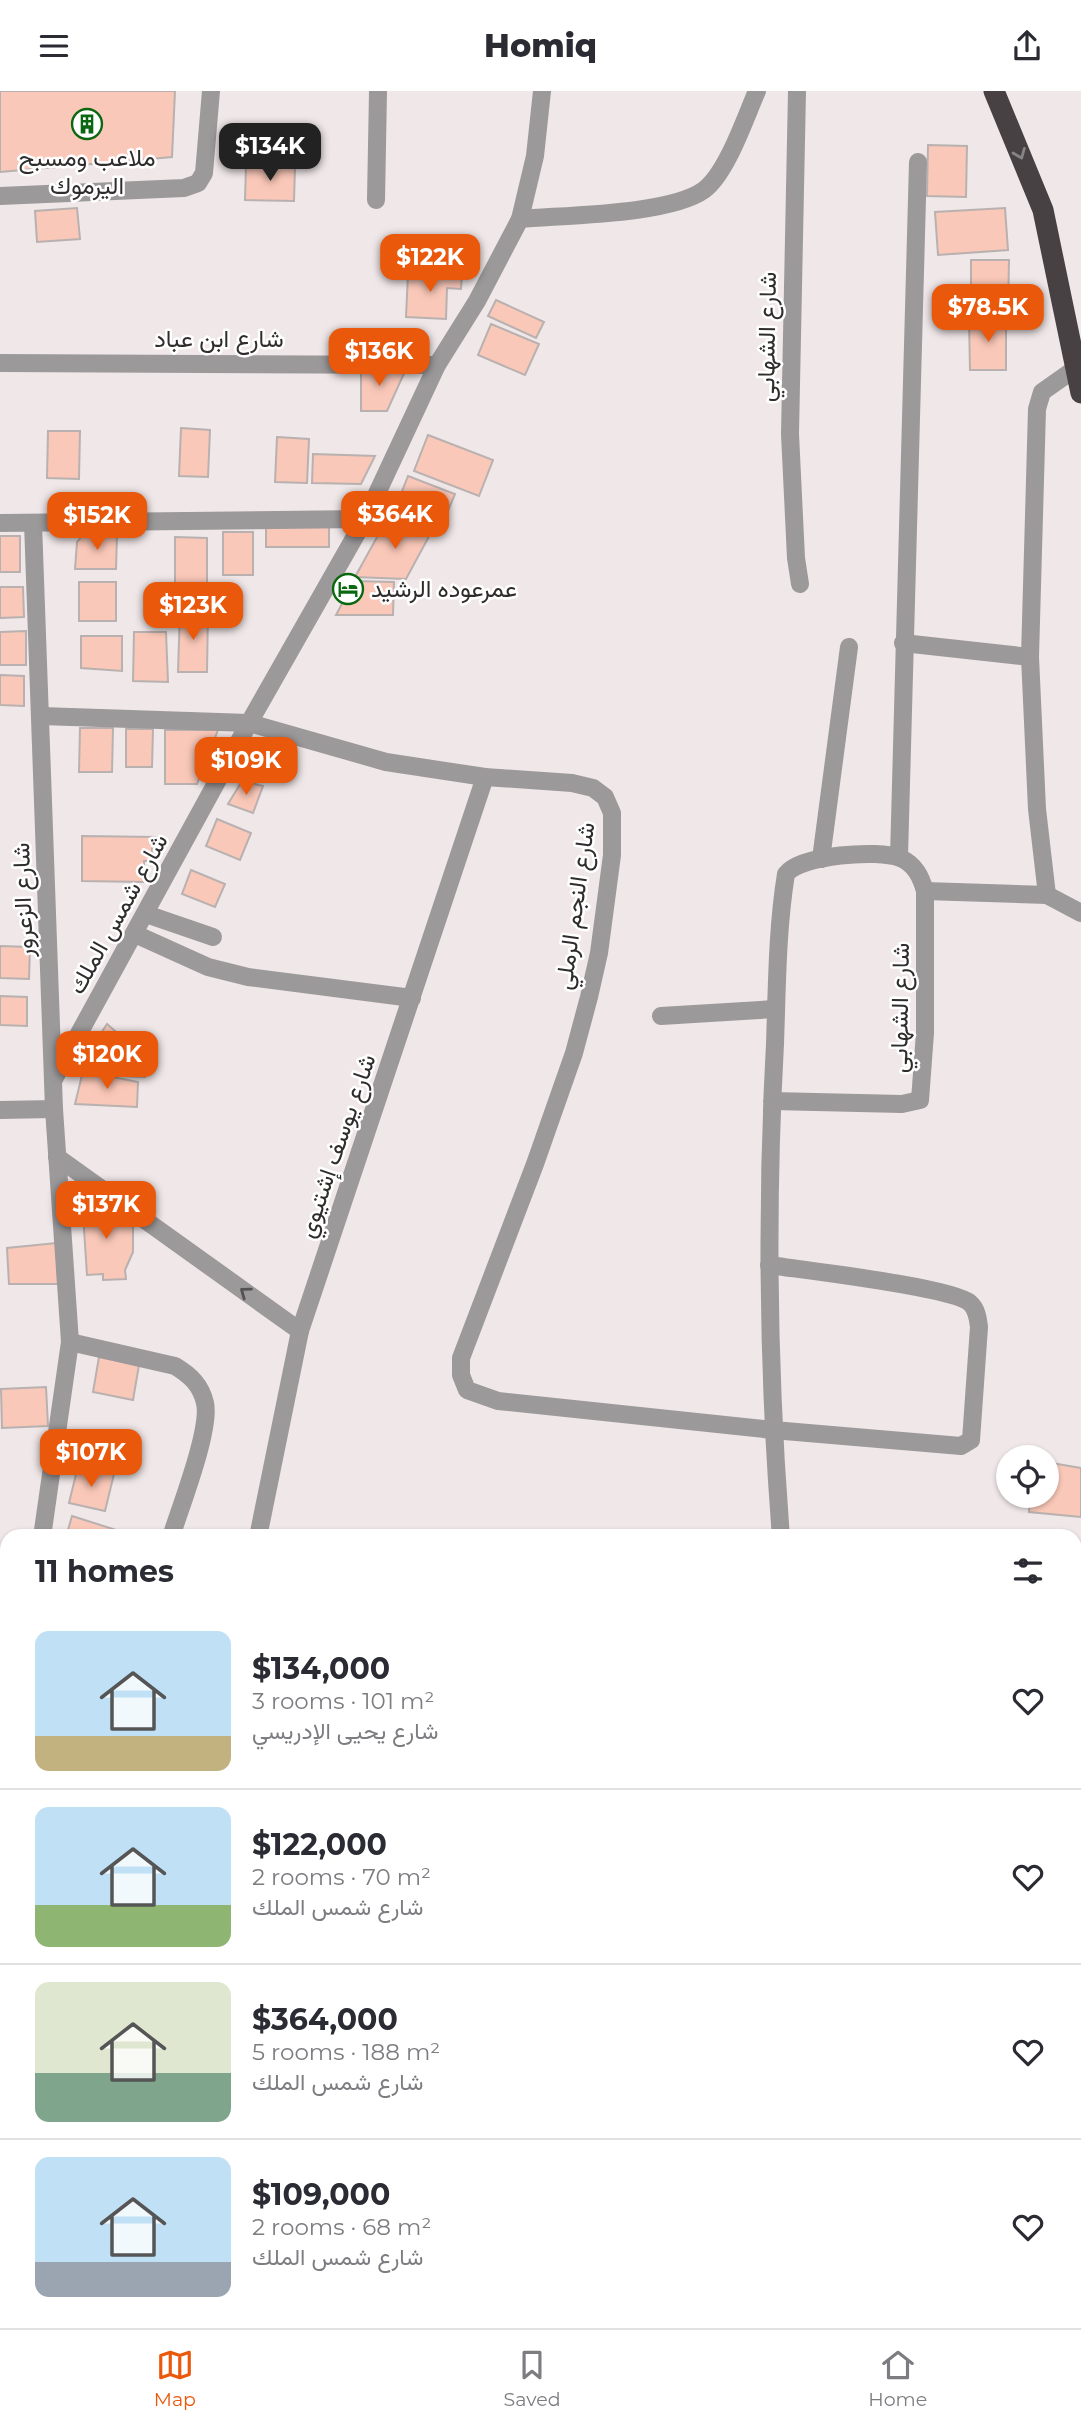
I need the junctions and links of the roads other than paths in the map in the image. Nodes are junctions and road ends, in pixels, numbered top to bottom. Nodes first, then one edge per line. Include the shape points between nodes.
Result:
1 (211, 91) edge
2 (379, 91) edge
3 (542, 91) edge
4 (757, 91) edge
5 (797, 91) edge
6 (994, 91) edge
7 (918, 162) dead end
8 (0, 195) edge
9 (376, 200) dead end
10 (520, 219) junction
11 (0, 363) edge
12 (437, 365) junction
13 (1076, 368) junction
14 (1081, 393) edge
15 (365, 519) junction
16 (0, 523) edge
17 (33, 523) junction
18 (800, 584) dead end
19 (903, 643) junction
20 (849, 647) dead end
21 (1030, 657) junction
22 (41, 716) junction
23 (249, 723) junction
24 (485, 777) junction
25 (899, 857) junction
26 (821, 859) junction
27 (925, 891) junction
28 (1047, 895) junction
29 (1081, 912) edge
30 (146, 914) junction
31 (135, 934) junction
32 (213, 937) dead end
33 (412, 998) junction
34 (776, 1009) junction
35 (661, 1016) dead end
36 (53, 1081) junction
37 (772, 1101) junction
38 (54, 1109) junction
39 (0, 1110) edge
40 (57, 1157) junction
41 (769, 1265) junction
42 (300, 1331) junction
43 (70, 1342) junction
44 (773, 1430) junction
45 (43, 1529) edge
46 (173, 1529) edge
47 (260, 1529) edge
48 (780, 1529) edge

1 - 8 street via 204,173 198,183 184,188
2 - 9 street
3 - 10 street, شارع شمس الملك via 535,156
4 - 10 street via 727,156 705,189 660,206
5 - 18 street, شارع الشهابي via 790,434
6 -> 13 highway via 1043,210
7 - 19 street
10 - 12 street, شارع شمس الملك
11 - 12 street, شارع ابن عباد
12 - 15 street, شارع شمس الملك
13 - 14 highway
13 - 21 street via 1042,392 1037,409
15 - 17 street
15 - 23 street, شارع شمس الملك
16 - 17 street
17 - 22 street, شارع الزعرور
19 - 21 street
19 - 25 street
20 - 26 street
21 - 28 street via 1037,809
22 - 23 street, شارع النجم الرملي
22 - 36 street, شارع الزعرور
23 - 24 street, شارع النجم الرملي via 386,762
23 - 30 street, شارع شمس الملك
24 - 33 street, شارع يوسف إشتيوي
24 - 44 street, شارع النجم الرملي via 593,788 605,797 612,813 612,855 599,953 574,1053 461,1358 467,1390 498,1401
25 - 26 street via 855,854
25 - 27 street via 916,871
26 - 34 street via 798,864 786,874
27 - 28 street
27 - 37 street, شارع الشهابي via 920,1100 902,1104
28 - 29 street
30 - 31 street, شارع شمس الملك
30 - 32 street
31 - 33 street via 208,967 248,977
31 - 36 street, شارع شمس الملك
33 - 42 street, شارع يوسف إشتيوي
34 - 35 street
34 - 37 street
36 - 38 street, شارع الزعرور
37 - 41 street
38 - 39 street
38 - 40 street, شارع الزعرور
42 -> 40 street
40 - 43 street, شارع الزعرور
41 - 44 street
41 - 44 street via 958,1296 971,1303 979,1327 973,1435 961,1446
42 - 47 street, شارع يوسف إشتيوي
43 - 45 street, شارع الزعرور
43 - 46 street via 175,1366 201,1389 206,1421
44 - 48 street

